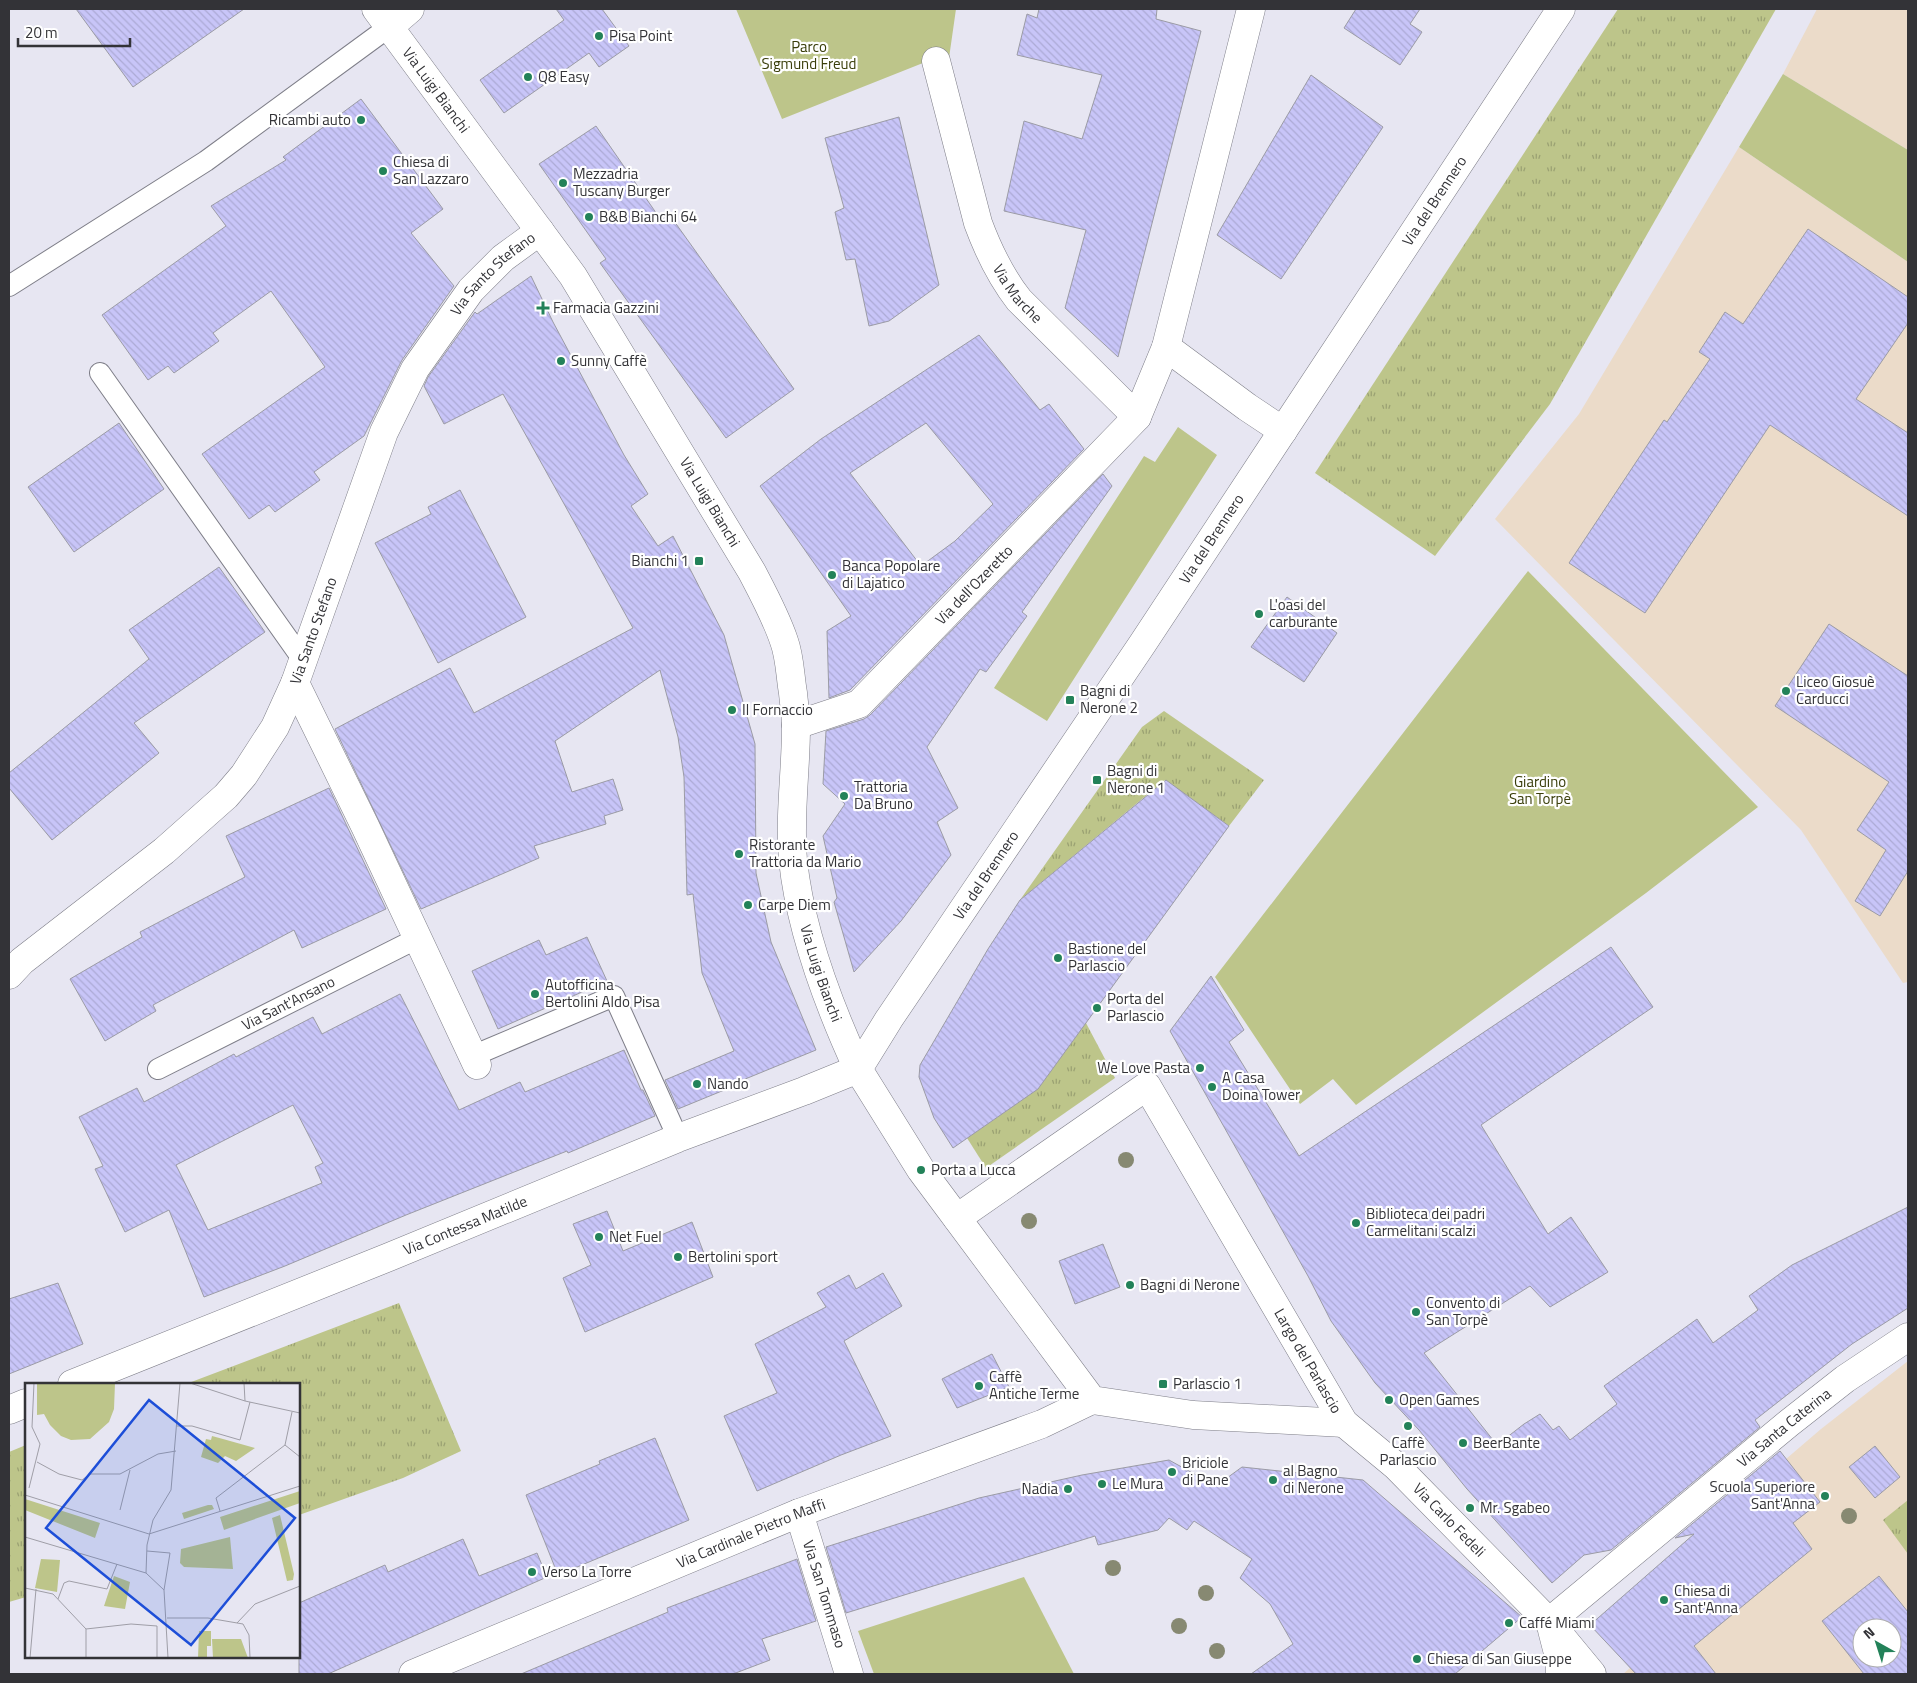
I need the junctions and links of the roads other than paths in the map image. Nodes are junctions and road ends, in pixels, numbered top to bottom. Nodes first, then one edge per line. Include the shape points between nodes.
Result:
1 (410, 9) edge
2 (1250, 9) edge
3 (1562, 9) edge
4 (382, 18) edge
5 (936, 61) dead end
6 (540, 231) junction
7 (9, 286) edge
8 (1166, 347) junction
9 (100, 373) dead end
10 (1137, 417) junction
11 (1283, 431) junction
12 (299, 671) junction
13 (796, 725) junction
14 (418, 938) junction
15 (9, 975) edge
16 (480, 1058) joint
17 (158, 1069) dead end
18 (858, 1069) junction
19 (678, 1138) junction
20 (957, 1218) junction
21 (1908, 1337) edge
22 (74, 1383) edge
23 (1092, 1400) junction
24 (25, 1403) edge
25 (9, 1410) edge
26 (1344, 1423) junction
27 (799, 1513) junction
28 (1549, 1622) junction
29 (413, 1674) edge
30 (849, 1674) edge
31 (1560, 1674) edge
32 (1592, 1674) edge

1 - 4 street
2 - 8 street
3 - 11 street, Via del Brennero
4 - 6 street, Via Luigi Bianchi
4 - 7 lane via 206,161
5 - 10 street, Via Marche via 978,223 1008,286
6 - 12 street, Via Santo Stefano via 503,258 471,290 415,369 384,432
6 - 13 street, Via Luigi Bianchi via 573,276 756,581 785,642
8 - 10 street
8 - 11 street
9 - 12 lane
10 - 13 street, Via dell'Ozeretto via 858,704
11 - 18 street, Via del Brennero
12 - 14 street
12 - 15 street, Via Santo Stefano via 274,727 244,775 226,796 164,851 22,961
13 - 18 street, Via Luigi Bianchi via 791,816 799,893 806,928 826,989
14 - 16 street
14 - 17 lane, Via Sant'Ansano
16 - 19 lane via 614,996
18 - 19 street, Via Contessa Matilde
18 - 20 street via 921,1170
19 - 22 street, Via Contessa Matilde
20 - 23 street
20 - 26 street, Largo del Parlascio via 1147,1086
21 - 28 street, Via Santa Caterina via 1845,1379 1789,1423
23 - 26 street, Largo del Parlascio via 1194,1415
23 - 27 street, Via Cardinale Pietro Maffi via 1042,1424
24 - 25 street
26 - 28 street, Via Carlo Fedeli via 1396,1466
27 - 29 street, Via Cardinale Pietro Maffi
27 - 30 street, Via San Tommaso
28 - 31 street via 1560,1661
28 - 32 street, Via Carlo Fedeli

